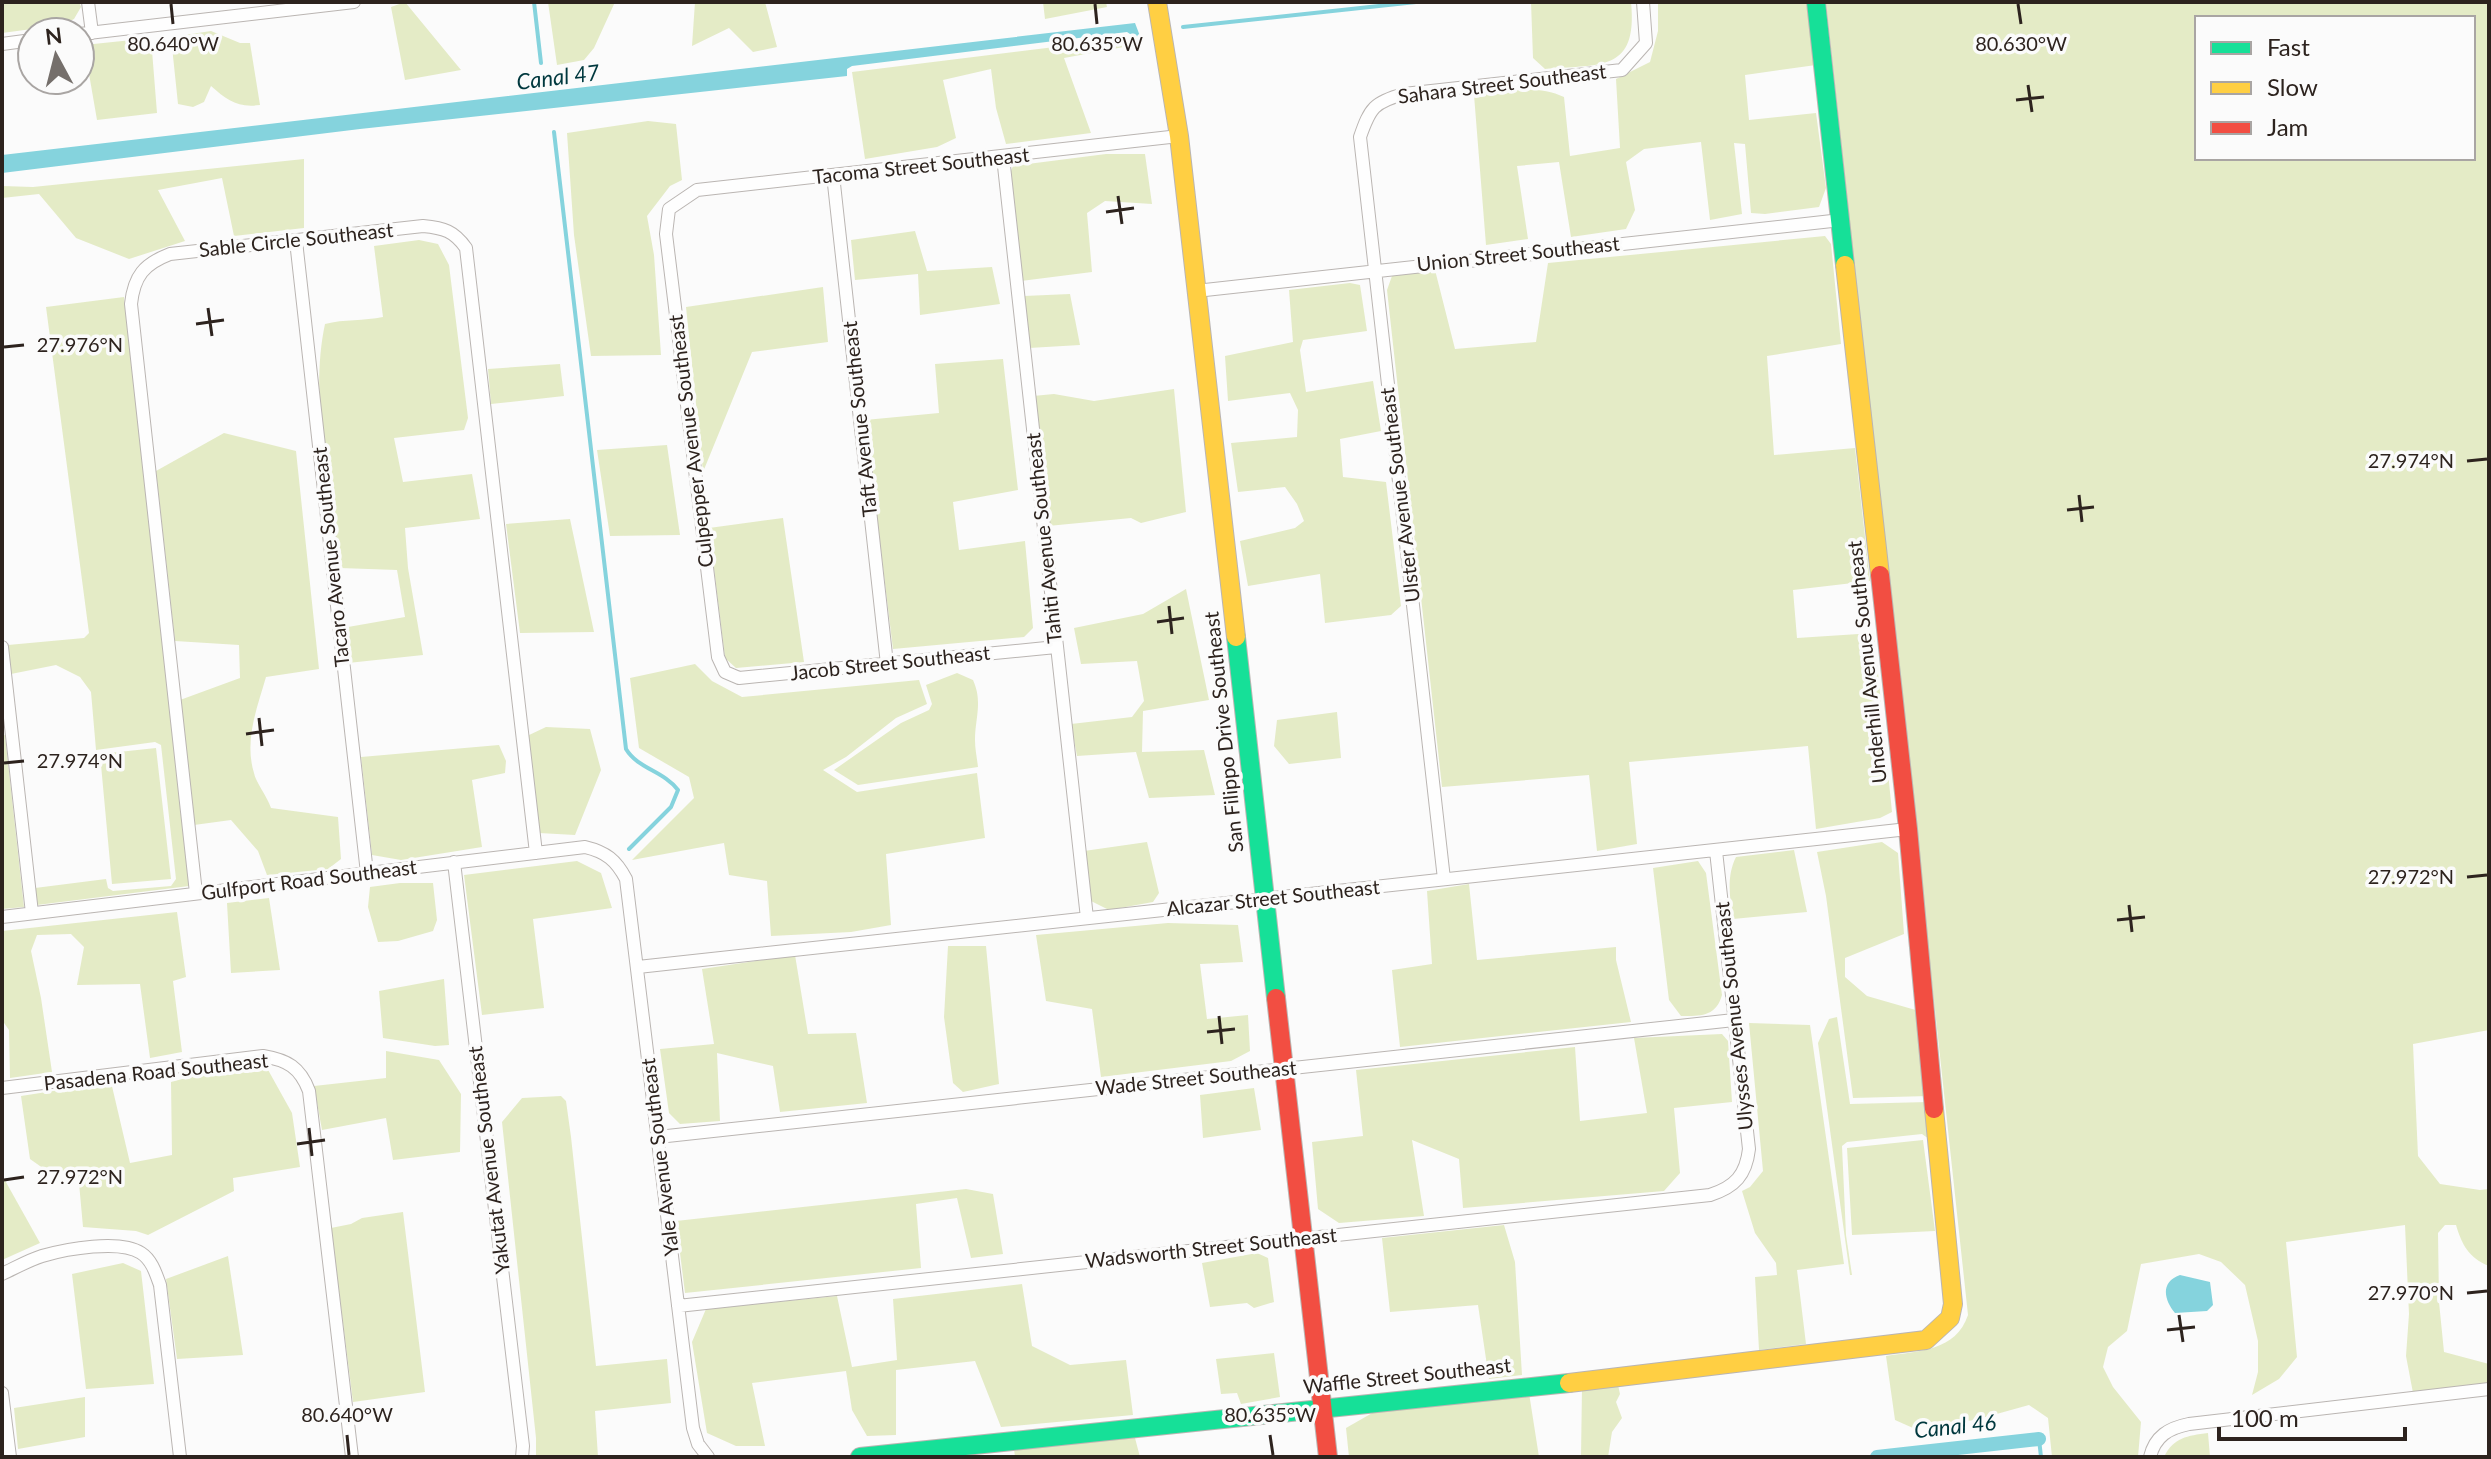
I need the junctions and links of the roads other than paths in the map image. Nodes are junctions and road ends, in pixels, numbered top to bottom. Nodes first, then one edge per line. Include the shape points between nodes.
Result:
1 (354, 2) edge
2 (1157, 2) edge
3 (1643, 2) edge
4 (1816, 2) edge
5 (260, 8) edge
6 (96, 33) edge
7 (1368, 113) joint
8 (1179, 136) junction
9 (1003, 157) junction
10 (833, 175) junction
11 (669, 209) joint
12 (1841, 220) junction
13 (296, 241) junction
14 (1374, 270) junction
15 (1196, 291) junction
16 (2, 647) edge
17 (1056, 647) junction
18 (887, 664) junction
19 (725, 672) joint
20 (1908, 829) junction
21 (1716, 851) junction
22 (536, 853) junction
23 (612, 858) joint
24 (454, 862) junction
25 (367, 873) junction
26 (1444, 879) junction
27 (196, 893) junction
28 (1265, 900) junction
29 (32, 913) junction
30 (2, 917) edge
31 (1087, 918) junction
32 (638, 967) junction
33 (1734, 1020) junction
34 (1284, 1069) junction
35 (2, 1088) edge
36 (658, 1137) junction
37 (1739, 1180) joint
38 (1303, 1237) junction
39 (2, 1274) edge
40 (678, 1306) junction
41 (1950, 1318) joint
42 (2489, 1389) edge
43 (2, 1393) edge
44 (1322, 1406) junction
45 (707, 1456) edge
46 (10, 1457) edge
47 (180, 1457) edge
48 (352, 1457) edge
49 (522, 1457) edge
50 (860, 1457) edge
51 (1328, 1457) edge
52 (2150, 1457) edge

1 - 5 street
2 - 8 street, San Filippo Drive Southeast
3 - 7 street, Sahara Street Southeast via 1646,43 1622,70 1404,94 1382,100
4 - 12 street, Underhill Avenue Southeast
5 - 6 street
7 - 14 street, Ulster Avenue Southeast via 1360,137
8 - 9 street, Tacoma Street Southeast
8 - 15 street, San Filippo Drive Southeast
9 - 10 street, Tacoma Street Southeast
9 - 17 street, Tahiti Avenue Southeast
10 - 11 street, Tacoma Street Southeast via 697,190
10 - 18 street, Taft Avenue Southeast
11 - 19 street, Culpepper Avenue Southeast via 666,234 718,657
12 - 14 street, Union Street Southeast
12 - 20 street, Underhill Avenue Southeast
13 - 22 street, Sable Circle Southeast via 423,226 457,235 466,248
13 - 25 street, Tacaro Avenue Southeast
13 - 27 street, Sable Circle Southeast via 170,254 140,272 133,286
14 - 15 street, Union Street Southeast
14 - 26 street, Ulster Avenue Southeast
15 - 28 street, San Filippo Drive Southeast
16 - 29 street
17 - 18 street, Jacob Street Southeast
17 - 31 street, Tahiti Avenue Southeast
18 - 19 street, Jacob Street Southeast via 739,678
20 - 21 street, Alcazar Street Southeast
20 - 41 street, Underhill Avenue Southeast via 1953,1304
21 - 26 street, Alcazar Street Southeast
21 - 33 street, Ulysses Avenue Southeast
22 - 23 street, Gulfport Road Southeast via 585,847
22 - 24 street, Gulfport Road Southeast
23 - 32 street, Yale Avenue Southeast via 626,879
24 - 25 street, Gulfport Road Southeast
24 - 49 street, Yakutat Avenue Southeast
25 - 27 street, Gulfport Road Southeast
26 - 28 street, Alcazar Street Southeast
27 - 29 street, Gulfport Road Southeast
28 - 31 street, Alcazar Street Southeast
28 - 34 street, San Filippo Drive Southeast
29 - 30 street, Gulfport Road Southeast
31 - 32 street, Alcazar Street Southeast
32 - 36 street, Yale Avenue Southeast
33 - 34 street, Wade Street Southeast
33 - 37 street, Ulysses Avenue Southeast via 1749,1149
34 - 36 street, Wade Street Southeast
34 - 38 street, San Filippo Drive Southeast
35 - 48 street, Pasadena Road Southeast via 263,1056 295,1067 309,1091
36 - 40 street, Yale Avenue Southeast
37 - 38 street, Wadsworth Street Southeast via 1710,1195
38 - 40 street, Wadsworth Street Southeast
38 - 44 street, San Filippo Drive Southeast
39 - 47 street via 40,1257 78,1249 107,1246 143,1254 160,1285
40 - 45 street, Yale Avenue Southeast via 693,1428
41 - 44 street, Waffle Street Southeast via 1926,1340
42 - 52 street via 2173,1427 2159,1437
43 - 46 street
44 - 50 street, Waffle Street Southeast
44 - 51 street, San Filippo Drive Southeast

